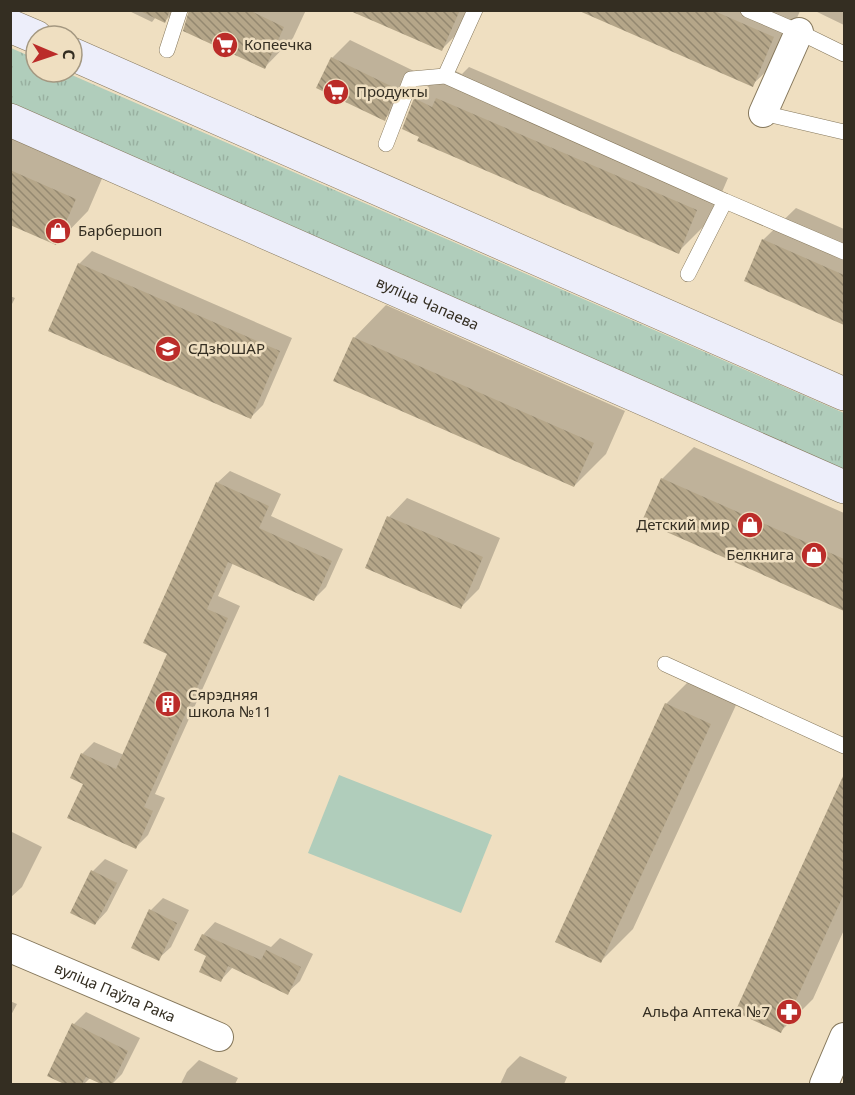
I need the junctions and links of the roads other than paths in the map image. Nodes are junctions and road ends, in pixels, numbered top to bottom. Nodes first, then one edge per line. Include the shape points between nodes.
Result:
1 (180, 10) edge
2 (475, 10) edge
3 (748, 10) edge
4 (10, 26) edge
5 (24, 32) edge
6 (799, 32) junction
7 (167, 50) dead end
8 (844, 54) edge
9 (84, 59) edge
10 (445, 76) junction
11 (763, 113) joint
12 (10, 120) edge
13 (844, 132) edge
14 (386, 144) dead end
15 (725, 201) junction
16 (844, 252) edge
17 (688, 274) dead end
18 (844, 394) edge
19 (844, 487) edge
20 (665, 664) dead end
21 (844, 746) edge
22 (10, 948) edge
23 (219, 1037) dead end
24 (844, 1037) edge
25 (824, 1084) edge

1 - 7 lane
2 - 10 lane
3 - 6 lane
4 - 5 main road
6 - 8 lane
6 - 11 street
9 - 18 main road
10 - 14 lane via 411,79
10 - 15 lane
11 - 13 lane
12 - 19 main road, вуліца Чапаева
15 - 16 lane
15 - 17 lane
20 - 21 lane
22 - 23 street, вуліца Паўла Рака
24 - 25 street

